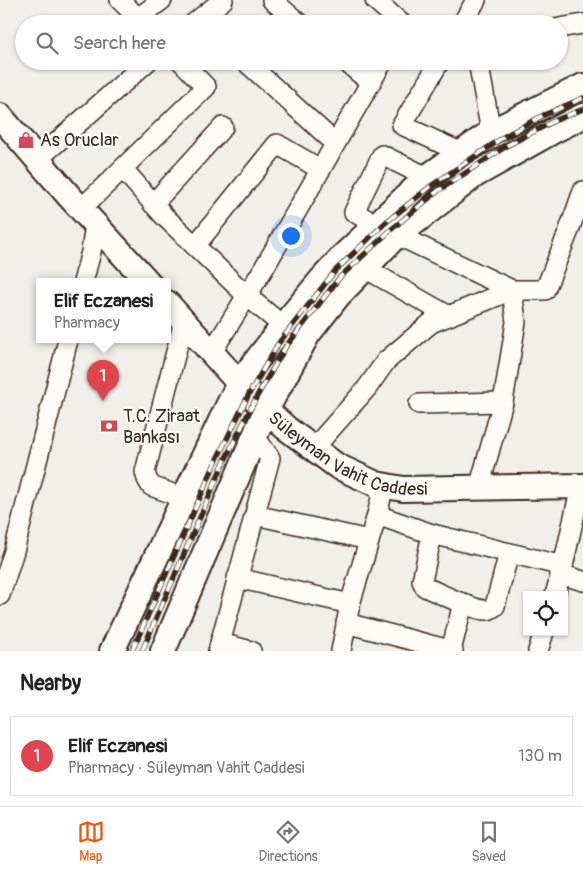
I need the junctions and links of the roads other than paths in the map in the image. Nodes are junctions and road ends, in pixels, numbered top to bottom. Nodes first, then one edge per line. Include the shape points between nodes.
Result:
1 (120, 0) edge
2 (162, 0) edge
3 (223, 0) edge
4 (272, 0) edge
5 (476, 0) edge
6 (379, 1) edge
7 (135, 15) edge
8 (147, 15) edge
9 (207, 15) edge
10 (290, 15) edge
11 (393, 15) edge
12 (467, 15) edge
13 (583, 24) edge
14 (568, 26) edge
15 (138, 70) edge
16 (190, 70) edge
17 (255, 70) edge
18 (356, 70) edge
19 (377, 70) edge
20 (435, 70) edge
21 (480, 70) edge
22 (370, 82) junction
23 (583, 86) edge
24 (0, 116) edge
25 (583, 116) edge
26 (223, 127) dead end
27 (491, 132) junction
28 (0, 143) edge
29 (335, 143) junction
30 (462, 153) junction
31 (37, 160) junction
32 (123, 169) junction
33 (320, 169) junction
34 (427, 177) junction
35 (583, 191) edge
36 (153, 204) junction
37 (82, 210) junction
38 (376, 225) junction
39 (397, 235) junction
40 (195, 246) junction
41 (343, 256) junction
42 (364, 269) junction
43 (84, 278) edge
44 (144, 278) edge
45 (512, 290) junction
46 (247, 296) junction
47 (171, 307) edge
48 (449, 316) junction
49 (184, 322) junction
50 (283, 326) junction
51 (67, 343) edge
52 (212, 352) junction
53 (240, 383) junction
54 (503, 402) junction
55 (419, 404) dead end
56 (266, 410) junction
57 (254, 434) junction
58 (314, 448) junction
59 (384, 485) junction
60 (582, 486) edge
61 (478, 488) junction
62 (184, 498) junction
63 (255, 515) junction
64 (377, 515) junction
65 (432, 534) junction
66 (369, 540) junction
67 (509, 553) junction
68 (562, 570) junction
69 (238, 578) junction
70 (583, 581) edge
71 (556, 591) edge
72 (0, 596) edge
73 (463, 603) junction
74 (350, 604) junction
75 (346, 623) junction
76 (543, 636) edge
77 (219, 647) edge
78 (112, 651) edge
79 (163, 651) edge
80 (250, 651) edge
81 (341, 651) edge
82 (452, 651) edge
83 (538, 651) edge

1 - 7 street
2 - 8 street
3 - 9 street
4 - 10 street
5 - 12 street
6 - 11 street
13 - 14 street
15 - 31 street
16 - 32 street via 206,87
17 - 29 street
18 - 22 street
19 - 22 street
20 - 30 street via 402,126
21 - 27 street
22 - 29 street
23 - 27 main road
24 - 31 main road
25 - 39 main road via 475,175
26 - 36 street
27 - 30 main road
28 - 37 main road via 24,156
29 - 33 street
30 - 34 main road
31 - 37 main road
32 - 36 street
32 - 37 street
33 - 40 street via 277,144
33 - 46 street
34 - 38 main road
34 - 38 street via 382,155 354,212
35 - 45 street via 545,290
36 - 40 street
37 - 43 street via 91,252
37 - 44 main road
38 - 39 street
38 - 41 main road
39 - 42 main road
39 - 45 street
40 - 46 street
41 - 42 street
41 - 50 main road
42 - 48 street
42 - 56 main road via 337,296 308,334
45 - 48 street
45 - 54 street via 516,322
46 - 50 street
46 - 52 street
47 - 49 main road, Süleyman Vahit Caddesi
48 - 58 street via 431,323 386,361 367,388
49 - 52 main road, Süleyman Vahit Caddesi
49 - 62 street via 145,472 151,486
50 - 53 main road
51 - 72 street
52 - 53 main road, Süleyman Vahit Caddesi
53 - 56 main road, Süleyman Vahit Caddesi
53 - 62 main road
54 - 55 street
54 - 61 street
56 - 57 main road
56 - 58 main road, Süleyman Vahit Caddesi
57 - 63 street via 270,458
57 - 79 main road
58 - 59 main road, Süleyman Vahit Caddesi via 337,466
59 - 61 main road, Süleyman Vahit Caddesi via 403,489
59 - 64 street
60 - 61 main road, Süleyman Vahit Caddesi
60 - 68 street
62 - 78 main road
63 - 66 street
63 - 69 street
64 - 65 street
64 - 66 street
65 - 67 street
65 - 73 street via 422,581 425,586
66 - 74 street
67 - 68 street
67 - 73 street via 495,606 484,610
68 - 70 street
68 - 71 street
69 - 74 street
69 - 77 street
73 - 82 street
74 - 75 street
75 - 81 street
75 - 82 street
76 - 83 street
77 - 80 street

